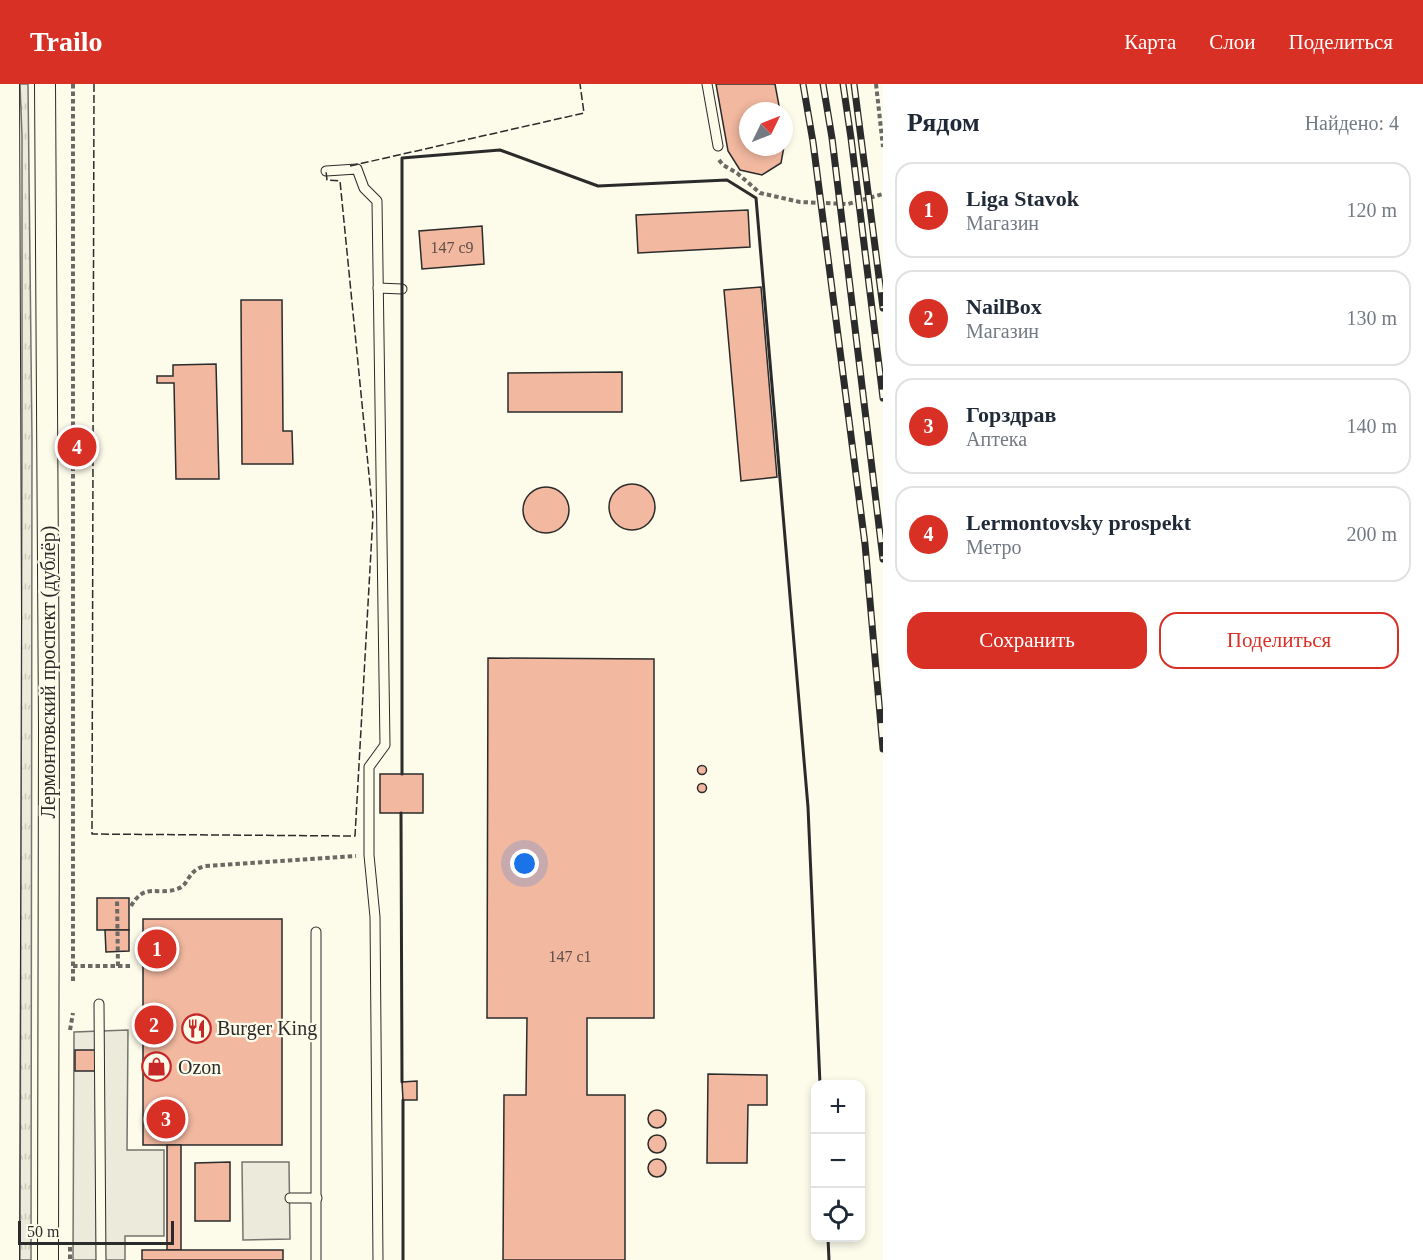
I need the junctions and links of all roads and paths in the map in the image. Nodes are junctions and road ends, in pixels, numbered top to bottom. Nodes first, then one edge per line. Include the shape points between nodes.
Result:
1 (4, 84) edge
2 (45, 84) edge
3 (73, 84) edge
4 (707, 84) edge
5 (876, 84) edge
6 (718, 146) dead end
7 (883, 147) edge
8 (717, 158) dead end
9 (326, 171) dead end
10 (883, 194) edge
11 (378, 288) junction
12 (402, 289) dead end
13 (369, 855) junction
14 (117, 898) dead end
15 (131, 906) dead end
16 (316, 932) dead end
17 (73, 966) junction
18 (118, 966) junction
19 (131, 966) dead end
20 (74, 984) dead end
21 (99, 1004) dead end
22 (290, 1198) dead end
23 (317, 1198) junction
24 (4, 1260) edge
25 (48, 1260) edge
26 (101, 1260) edge
27 (316, 1260) edge
28 (378, 1260) edge

1 - 24 main road
2 - 25 street, Лермонтовский проспект (дублёр)
3 - 17 path
4 - 6 lane
5 - 7 path
8 - 10 path via 760,194 800,202 848,204
9 - 11 lane via 357,169 364,188 377,201
11 - 12 lane
11 - 13 lane via 385,745 369,767
13 - 15 path via 205,866 197,868 182,887 145,892
13 - 28 lane via 375,917
14 - 18 path
16 - 23 lane
17 - 18 path
17 - 20 path
18 - 19 path
21 - 26 lane
22 - 23 lane
23 - 27 lane

